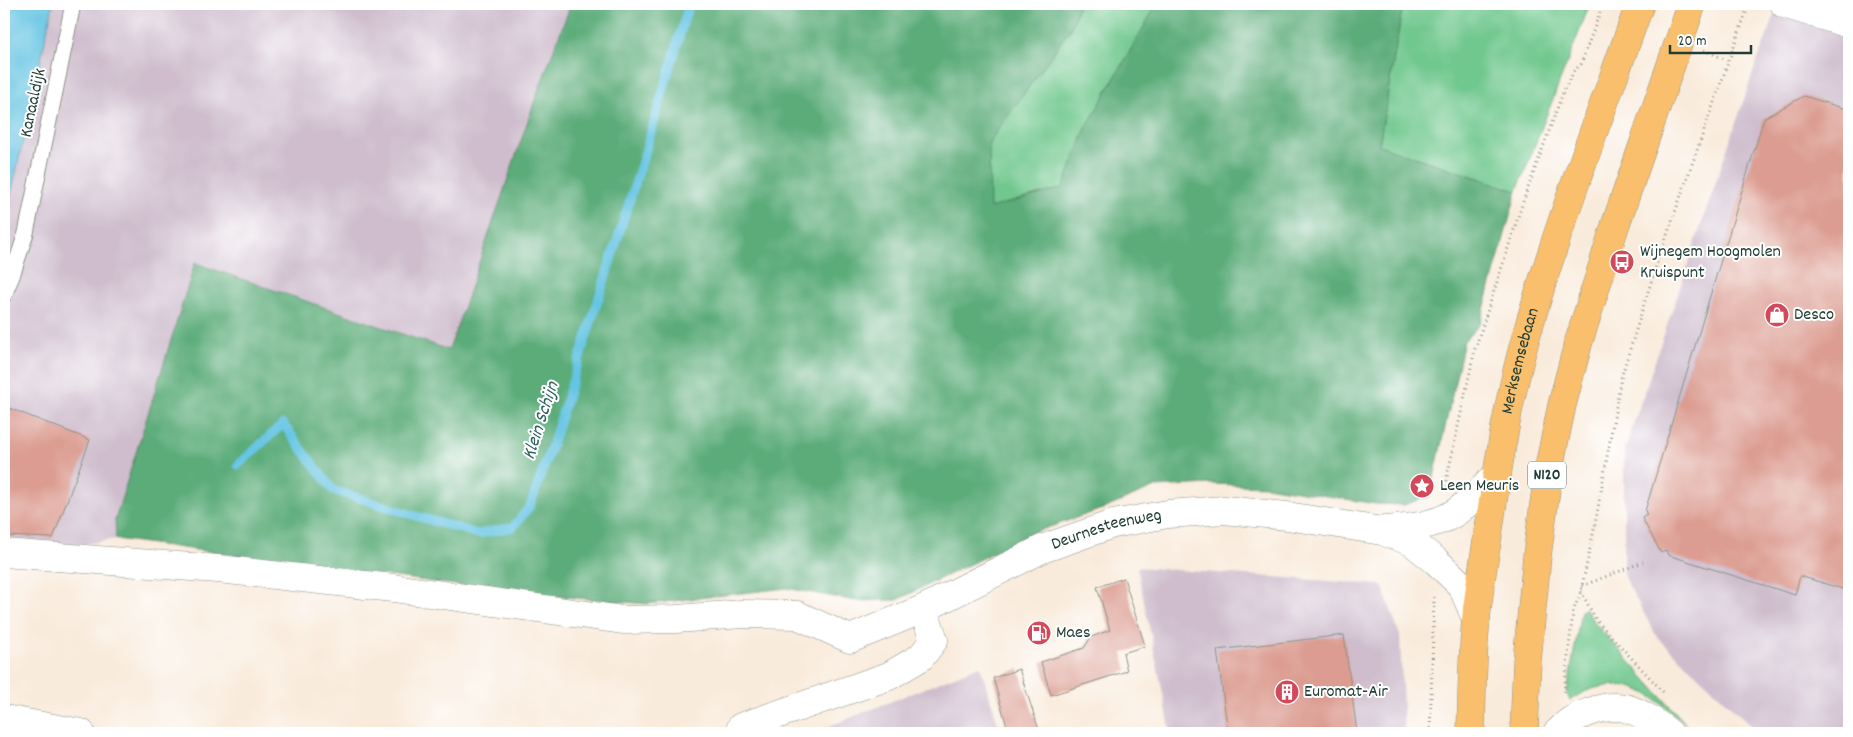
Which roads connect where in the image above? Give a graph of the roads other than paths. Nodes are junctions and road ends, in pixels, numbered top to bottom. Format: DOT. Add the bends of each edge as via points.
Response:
graph roads {
  1 [pos="73,4"];
  2 [pos="1640,4"];
  3 [pos="1692,4"];
  4 [pos="1784,4"];
  5 [pos="1849,24"];
  6 [pos="4,295"];
  7 [pos="1496,475"];
  8 [pos="1382,531"];
  9 [pos="4,553"];
  10 [pos="923,609"];
  11 [pos="1476,620"];
  12 [pos="4,719"];
  13 [pos="741,727"];
  14 [pos="1564,727"];
  15 [pos="82,733"];
  16 [pos="1472,733"];
  17 [pos="1524,733"];
  18 [pos="1669,733"];
  1 -- 6 [label="lane, Kanaaldijk" via="26,233"];
  2 -- 7 [label="main road, Merksemsebaan" via="1543,278 1514,385"];
  3 -- 17 [label="main road, N120" via="1615,226 1562,405 1548,467 1537,556"];
  4 -- 5 [label="street"];
  7 -- 8 [label="street, Deurnesteenweg" via="1454,513 1440,520"];
  7 -- 11 [label="main road, Merksemsebaan"];
  8 -- 10 [label="street, Deurnesteenweg" via="1224,510 1168,514 1113,524 1042,549"];
  8 -- 11 [label="street, Deurnesteenweg" via="1412,542 1436,561 1462,586"];
  9 -- 10 [label="street, Deurnesteenweg" via="374,586 623,620 742,614 797,615 850,638"];
  10 -- 13 [label="street" via="934,640 921,657 889,676"];
  11 -- 16 [label="main road, Merksemsebaan"];
  12 -- 15 [label="street"];
  14 -- 18 [label="street" via="1601,707 1613,706 1629,708 1648,717"];
}
